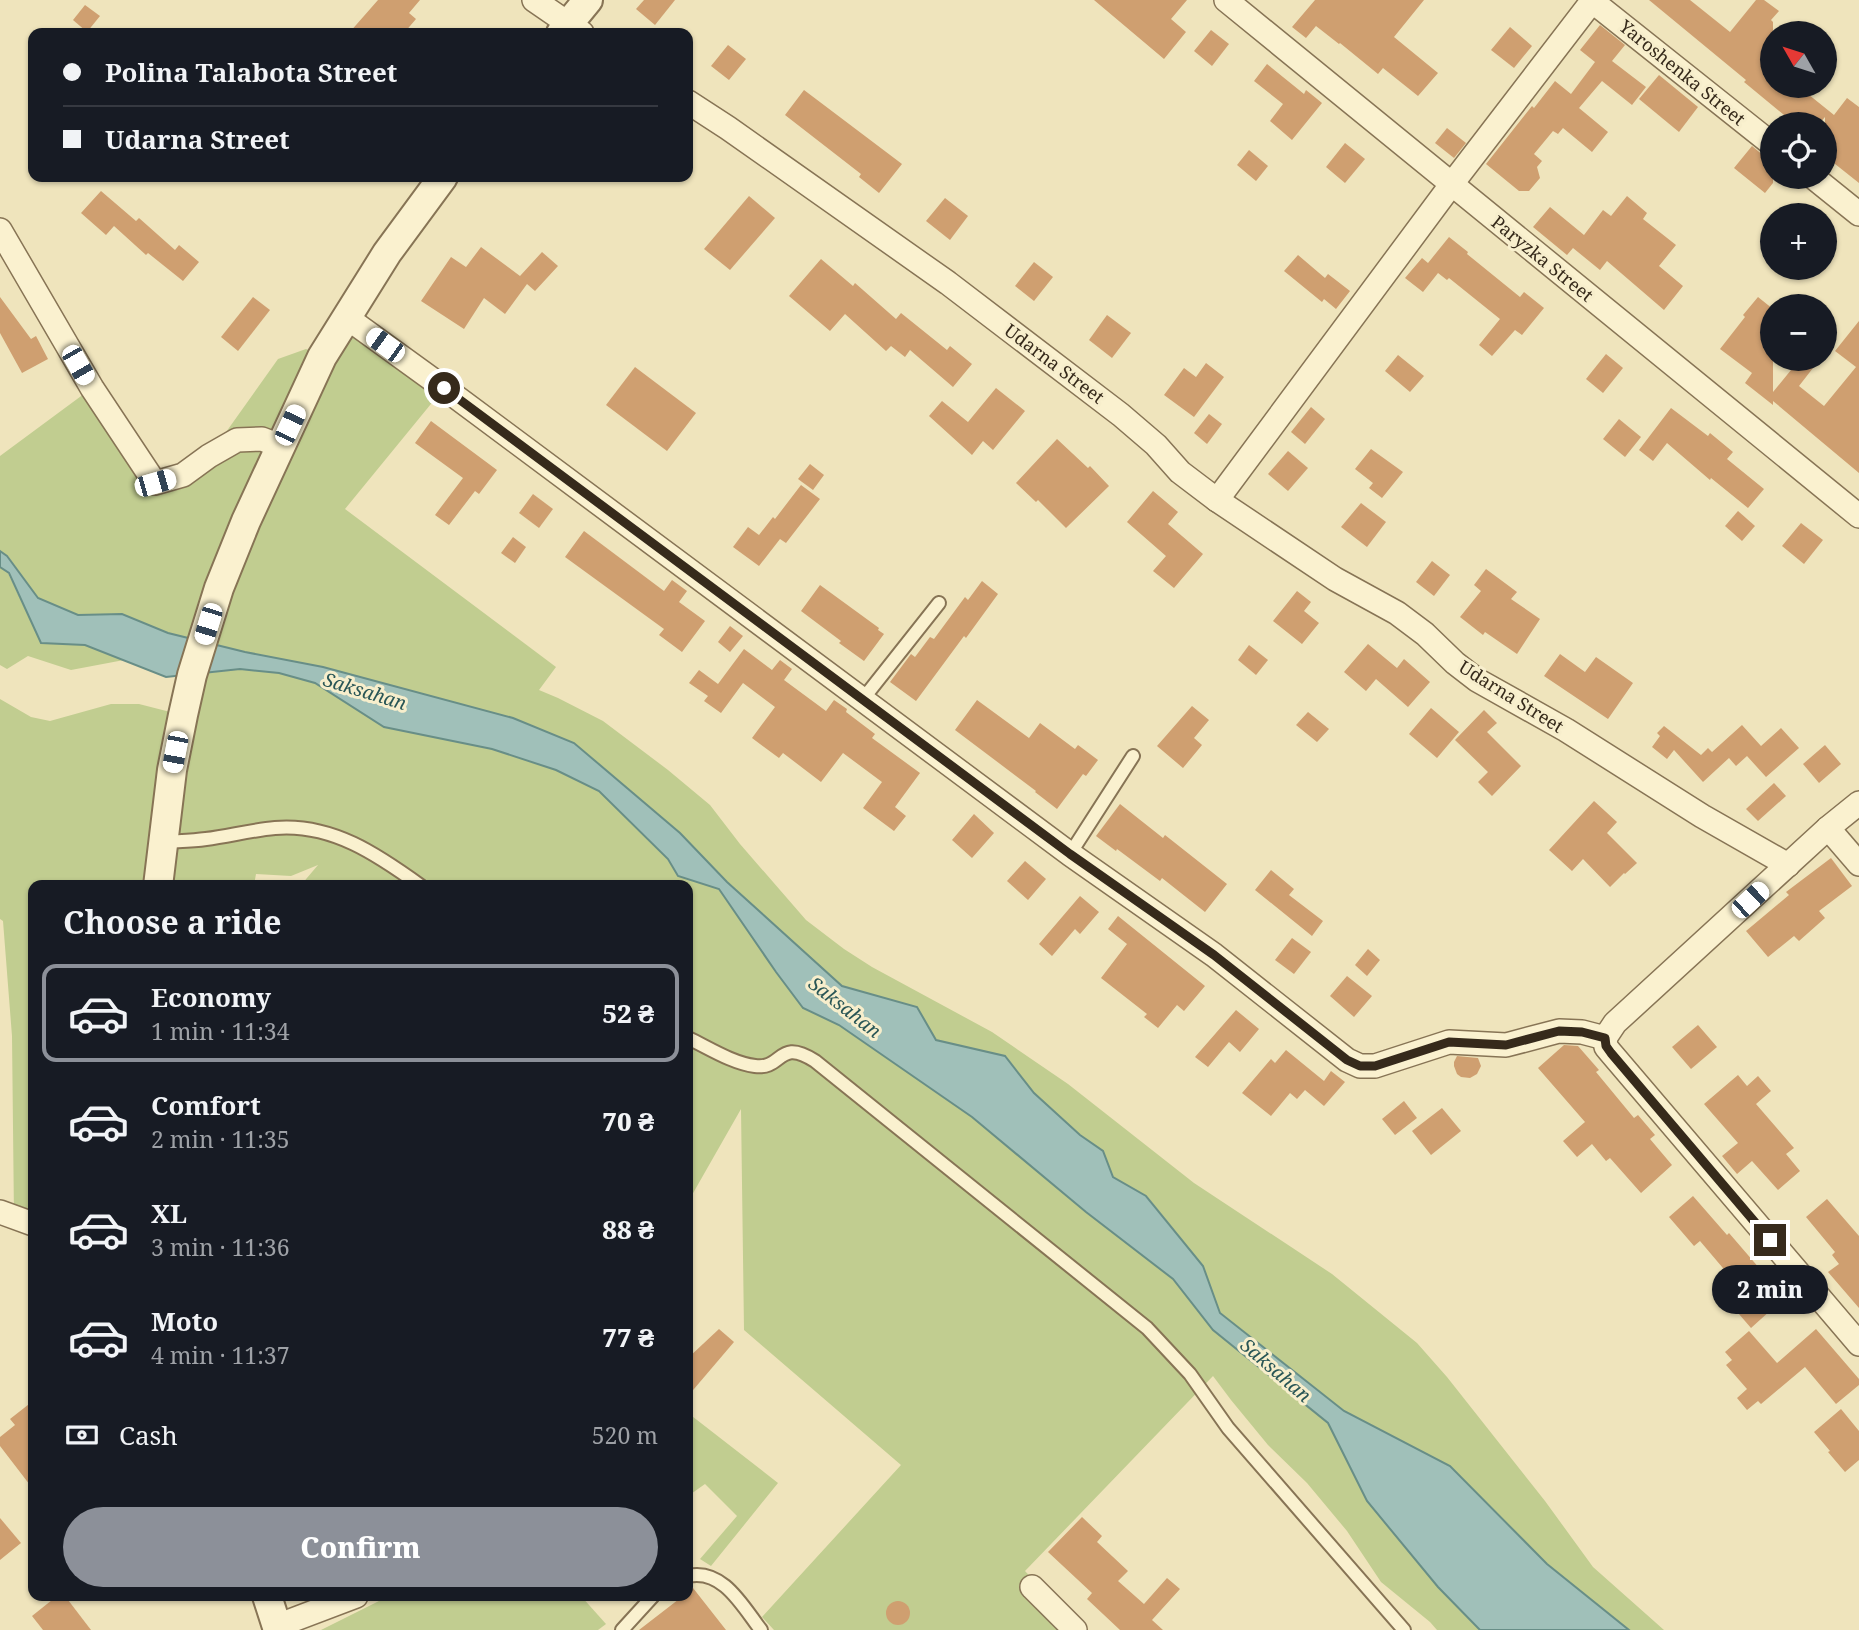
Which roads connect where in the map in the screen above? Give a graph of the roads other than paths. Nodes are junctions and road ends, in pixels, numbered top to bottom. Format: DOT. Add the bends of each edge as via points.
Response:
graph roads {
  1 [pos="534,0"];
  2 [pos="588,0"];
  3 [pos="1226,0"];
  4 [pos="1592,0"];
  5 [pos="568,28"];
  6 [pos="571,28"];
  7 [pos="693,105"];
  8 [pos="1760,135"];
  9 [pos="439,182"];
  10 [pos="1451,185"];
  11 [pos="1828,189"];
  12 [pos="1859,214"];
  13 [pos="0,230"];
  14 [pos="346,317"];
  15 [pos="281,446"];
  16 [pos="1217,500"];
  17 [pos="1859,516"];
  18 [pos="939,603"];
  19 [pos="863,699"];
  20 [pos="1133,756"];
  21 [pos="1859,803"];
  22 [pos="1828,828"];
  23 [pos="163,842"];
  24 [pos="1070,854"];
  25 [pos="1788,864"];
  26 [pos="1859,864"];
  27 [pos="159,880"];
  28 [pos="413,880"];
  29 [pos="1605,1038"];
  30 [pos="693,1040"];
  31 [pos="0,1212"];
  32 [pos="28,1222"];
  33 [pos="1859,1344"];
  34 [pos="693,1575"];
  35 [pos="1032,1587"];
  36 [pos="269,1601"];
  37 [pos="344,1601"];
  38 [pos="648,1601"];
  39 [pos="278,1628"];
  40 [pos="622,1630"];
  41 [pos="761,1630"];
  42 [pos="1075,1630"];
  43 [pos="1404,1630"];
  1 -- 5 [label="street"];
  2 -- 6 [label="street"];
  3 -- 10 [label="street, Paryzka Street"];
  4 -- 8 [label="street, Yaroshenka Street"];
  4 -- 10 [label="street"];
  7 -- 16 [label="street, Udarna Street" via="947,283 1121,415"];
  9 -- 14 [label="street"];
  10 -- 16 [label="street"];
  10 -- 17 [label="street, Paryzka Street"];
  11 -- 12 [label="street"];
  13 -- 15 [label="street" via="92,388 155,483 183,475 237,440 262,439"];
  14 -- 15 [label="street"];
  14 -- 19 [label="street"];
  15 -- 23 [label="street" via="219,588 192,675"];
  16 -- 25 [label="street, Udarna Street" via="1335,579 1397,613 1477,680"];
  18 -- 19 [label="lane"];
  19 -- 24 [label="street"];
  20 -- 24 [label="lane"];
  21 -- 22 [label="street"];
  22 -- 25 [label="street"];
  22 -- 26 [label="street"];
  23 -- 27 [label="street"];
  23 -- 28 [label="lane" via="277,828 313,830 375,853"];
  24 -- 29 [label="street" via="1360,1066 1375,1066 1449,1042 1506,1045 1559,1031"];
  25 -- 29 [label="street" via="1615,1023"];
  29 -- 33 [label="street" via="1611,1053"];
  30 -- 43 [label="lane" via="756,1066 766,1066 786,1052 803,1053 1147,1328 1189,1374 1228,1429"];
  31 -- 32 [label="street"];
  34 -- 41 [label="lane" via="724,1583"];
  35 -- 42 [label="street"];
  36 -- 39 [label="street"];
  37 -- 39 [label="street"];
  38 -- 40 [label="lane"];
}
